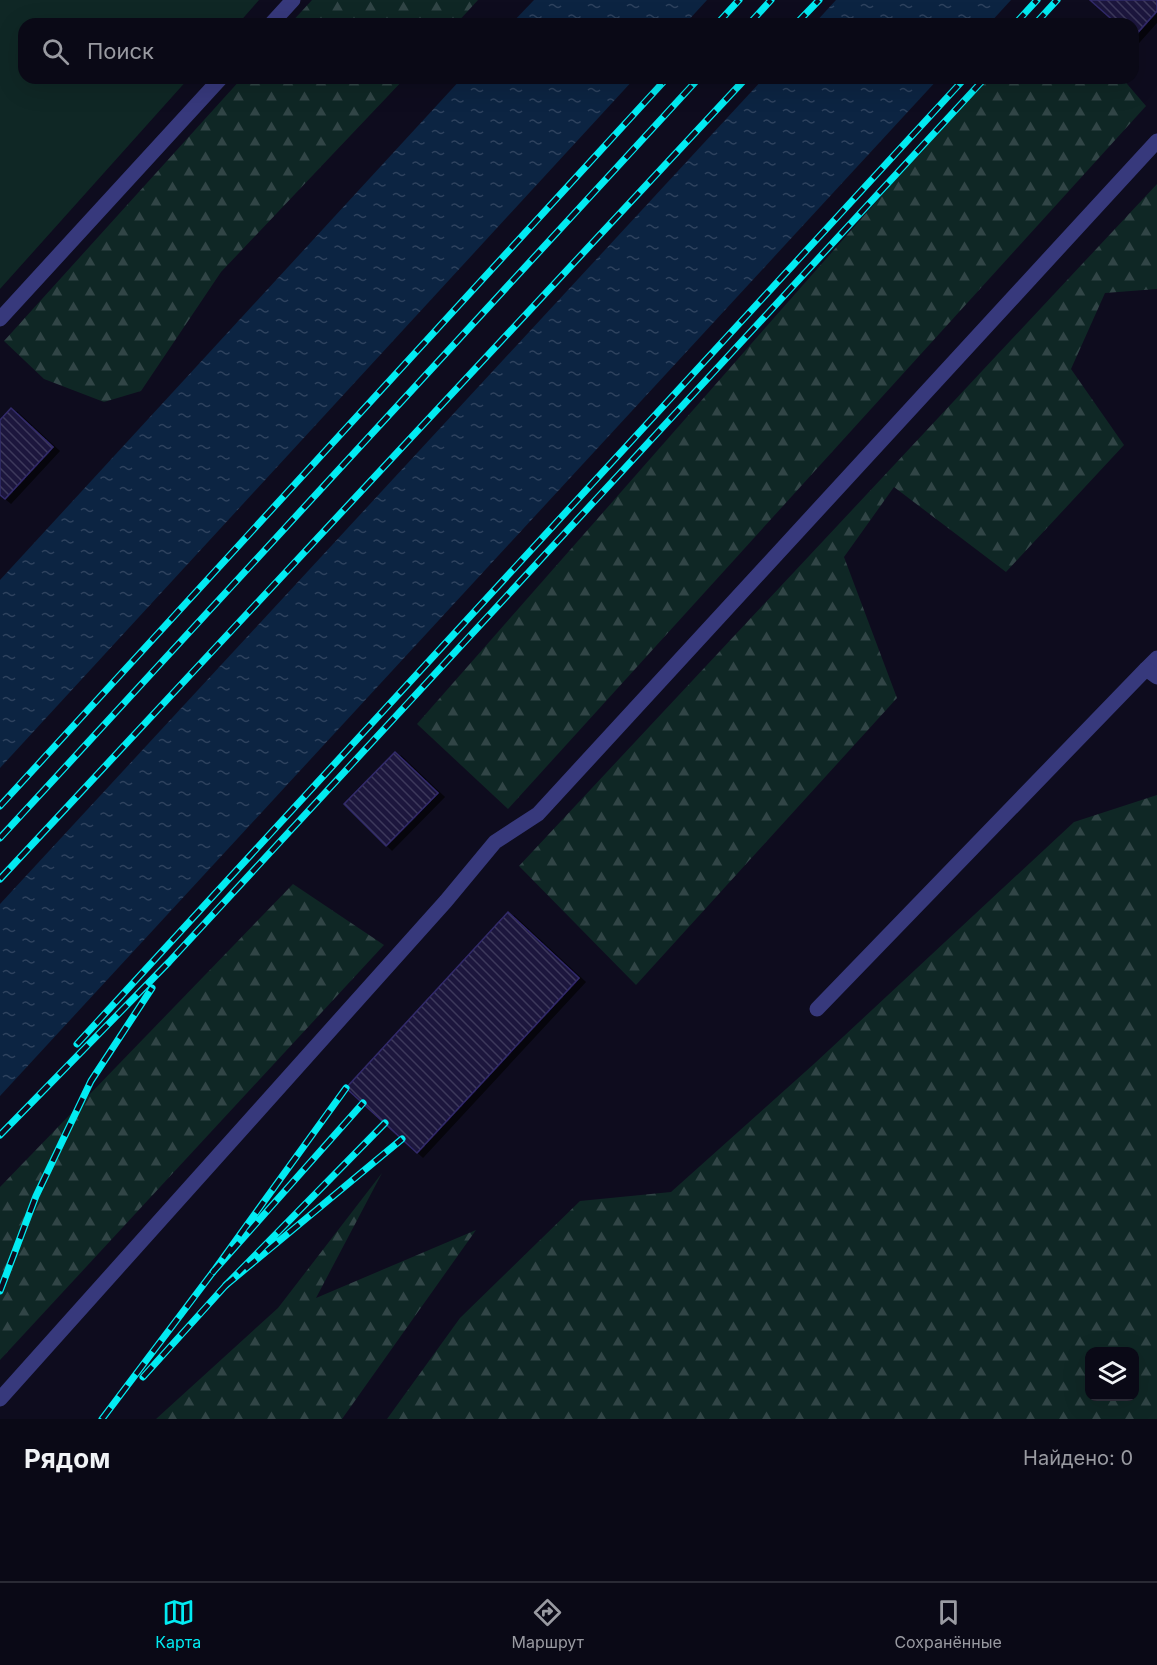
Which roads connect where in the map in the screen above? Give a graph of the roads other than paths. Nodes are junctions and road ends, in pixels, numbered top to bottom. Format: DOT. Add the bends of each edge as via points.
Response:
graph roads {
  1 [pos="293,0"];
  2 [pos="276,18"];
  3 [pos="215,84"];
  4 [pos="1157,141"];
  5 [pos="0,319"];
  6 [pos="1153,668"];
  7 [pos="817,1009"];
  8 [pos="0,1399"];
  1 -- 2 [label="lane"];
  3 -- 5 [label="lane"];
  4 -- 8 [label="lane" via="538,814 495,842"];
  6 -- 7 [label="lane"];
}
